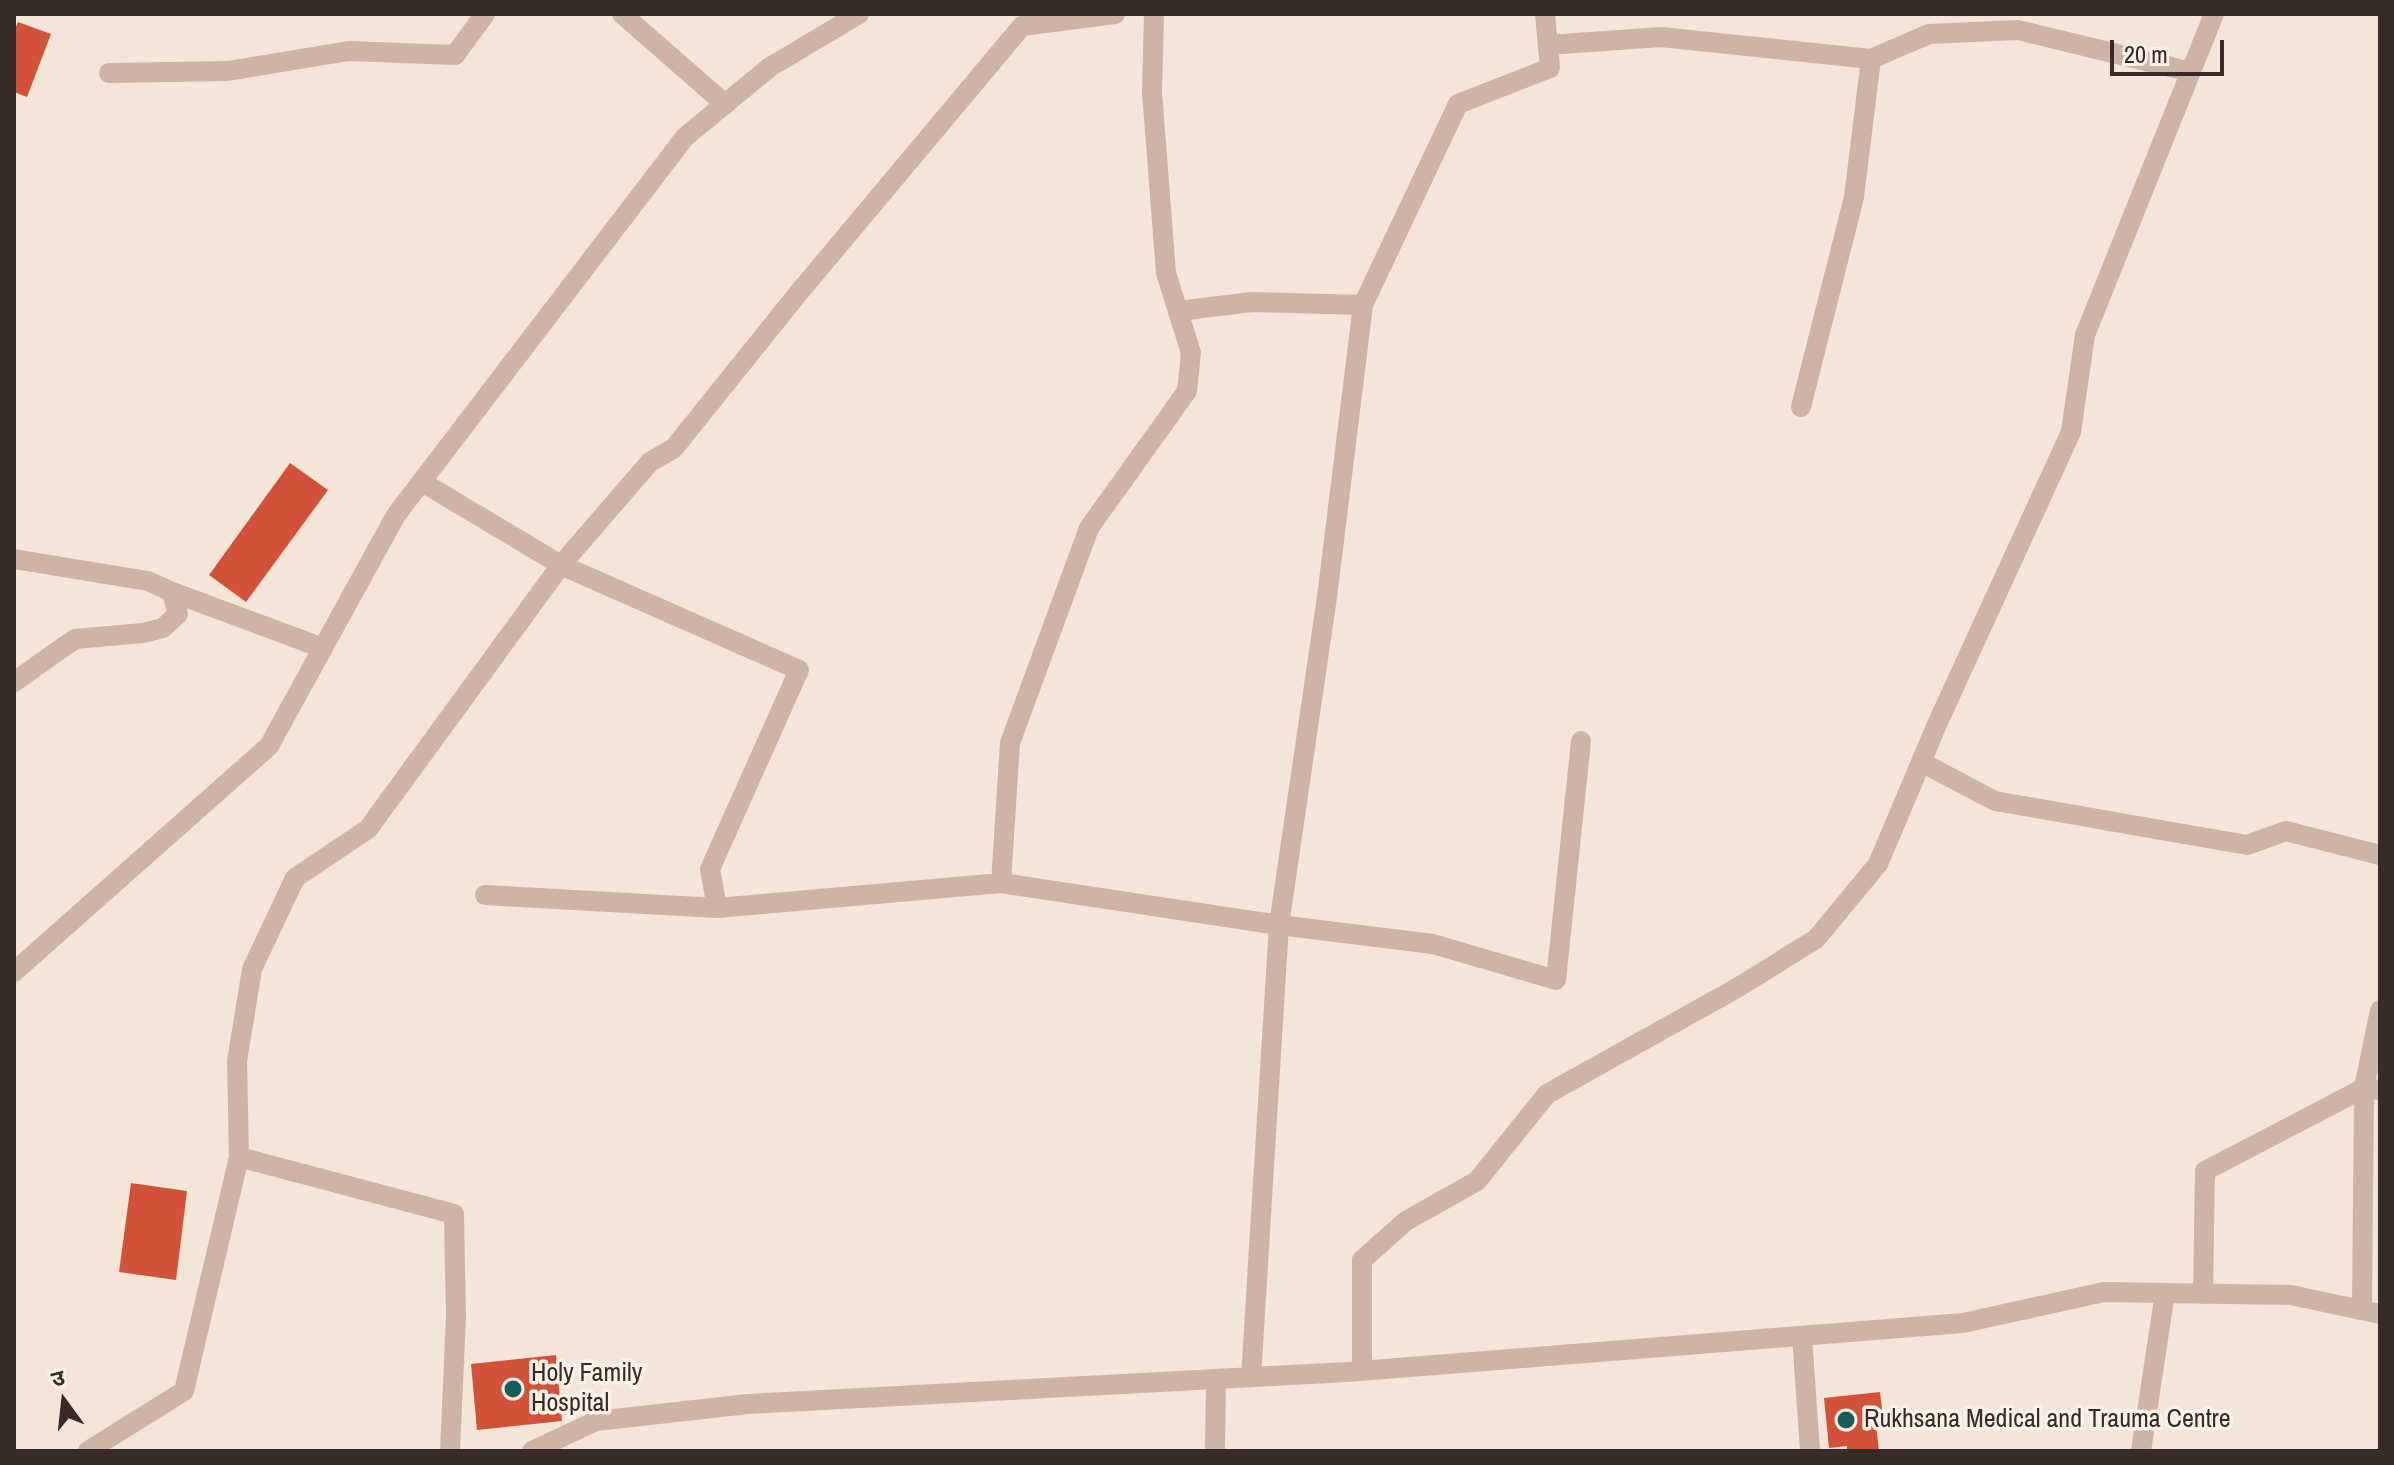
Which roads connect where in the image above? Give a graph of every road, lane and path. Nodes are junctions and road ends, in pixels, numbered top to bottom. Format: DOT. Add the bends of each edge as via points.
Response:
graph roads {
  1 [pos="485,14"];
  2 [pos="622,14"];
  3 [pos="859,14"];
  4 [pos="1115,14"];
  5 [pos="1154,14"];
  6 [pos="1545,14"];
  7 [pos="2214,14"];
  8 [pos="1548,45"];
  9 [pos="1871,59"];
  10 [pos="2191,72"];
  11 [pos="109,73"];
  12 [pos="725,104"];
  13 [pos="1363,305"];
  14 [pos="1178,311"];
  15 [pos="1801,407"];
  16 [pos="422,482"];
  17 [pos="14,559"];
  18 [pos="561,565"];
  19 [pos="172,592"];
  20 [pos="323,648"];
  21 [pos="14,682"];
  22 [pos="1581,741"];
  23 [pos="1921,762"];
  24 [pos="2380,855"];
  25 [pos="1001,883"];
  26 [pos="485,895"];
  27 [pos="717,908"];
  28 [pos="1279,925"];
  29 [pos="14,972"];
  30 [pos="2380,1010"];
  31 [pos="2372,1089"];
  32 [pos="239,1157"];
  33 [pos="2165,1293"];
  34 [pos="2203,1294"];
  35 [pos="2371,1312"];
  36 [pos="1802,1336"];
  37 [pos="1362,1371"];
  38 [pos="1251,1377"];
  39 [pos="1216,1379"];
  40 [pos="88,1451"];
  41 [pos="450,1451"];
  42 [pos="532,1451"];
  43 [pos="1215,1451"];
  44 [pos="1810,1451"];
  45 [pos="2141,1451"];
  1 -- 11 [label="street" via="455,55 349,51 228,71"];
  2 -- 12 [label="street"];
  3 -- 12 [label="street" via="770,67"];
  4 -- 18 [label="street" via="1022,26 674,448 650,462"];
  5 -- 14 [label="street" via="1152,92 1166,273"];
  6 -- 8 [label="street"];
  7 -- 10 [label="street"];
  8 -- 9 [label="street" via="1661,37"];
  8 -- 13 [label="street" via="1550,68 1458,104"];
  9 -- 10 [label="street" via="1929,34 2018,30"];
  9 -- 15 [label="street" via="1854,197"];
  10 -- 23 [label="street" via="2085,335 2071,432"];
  12 -- 16 [label="street" via="685,137"];
  13 -- 14 [label="street" via="1252,302"];
  13 -- 28 [label="street"];
  14 -- 25 [label="street" via="1191,353 1187,391 1089,528 1010,743"];
  16 -- 18 [label="street"];
  16 -- 20 [label="street" via="396,515"];
  17 -- 19 [label="street" via="148,581"];
  18 -- 27 [label="street" via="799,670 710,869"];
  18 -- 32 [label="street" via="368,829 295,878 252,969 237,1061"];
  19 -- 20 [label="street"];
  19 -- 21 [label="street" via="178,614 163,628 75,639"];
  20 -- 29 [label="street" via="269,746"];
  22 -- 28 [label="street" via="1556,980 1433,944"];
  23 -- 24 [label="street" via="1995,801 2247,845 2286,831"];
  23 -- 37 [label="street" via="1878,864 1816,939 1547,1094 1477,1181 1406,1221 1362,1260"];
  25 -- 27 [label="street"];
  25 -- 28 [label="street"];
  26 -- 27 [label="street"];
  28 -- 38 [label="street"];
  30 -- 31 [label="street"];
  31 -- 34 [label="street" via="2205,1171"];
  31 -- 35 [label="street"];
  32 -- 40 [label="street" via="184,1391"];
  32 -- 41 [label="street" via="454,1214"];
  33 -- 34 [label="street"];
  33 -- 36 [label="street" via="2104,1292 1963,1323"];
  33 -- 45 [label="street"];
  34 -- 35 [label="street" via="2291,1295"];
  36 -- 37 [label="street"];
  36 -- 44 [label="street"];
  37 -- 38 [label="street"];
  38 -- 39 [label="street"];
  39 -- 42 [label="street" via="748,1404 596,1421"];
  39 -- 43 [label="street"];
}
